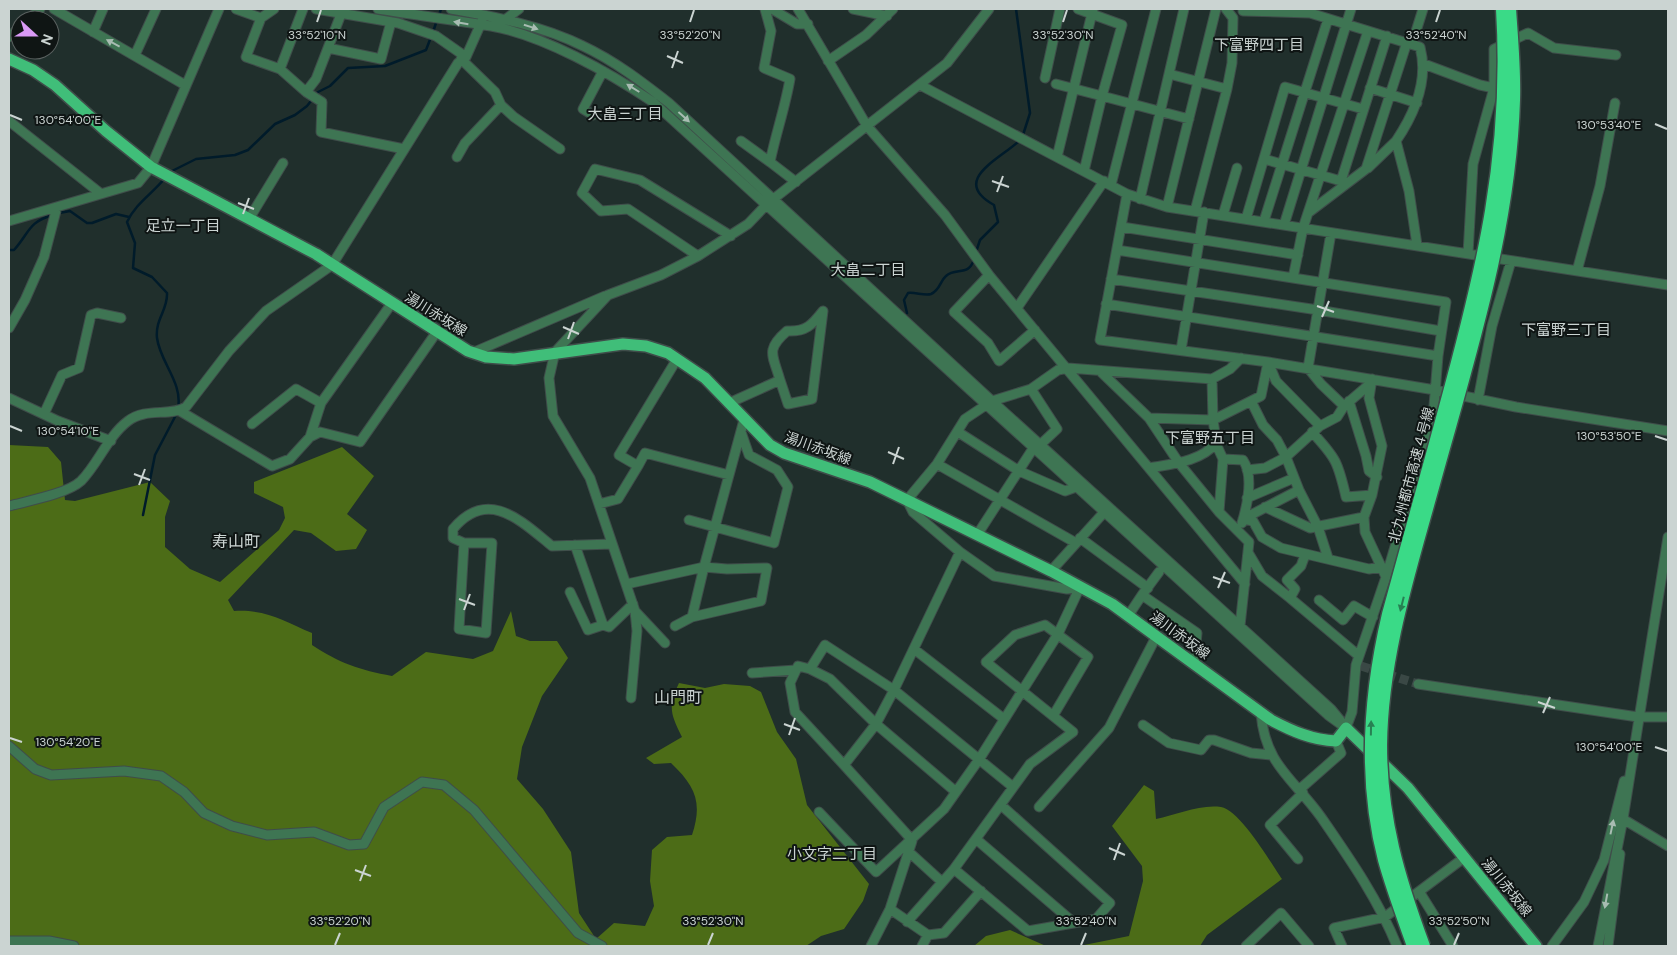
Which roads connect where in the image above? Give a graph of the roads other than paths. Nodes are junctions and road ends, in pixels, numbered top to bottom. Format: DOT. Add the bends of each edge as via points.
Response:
graph roads {
  1 [pos="54,9"];
  2 [pos="103,9"];
  3 [pos="156,9"];
  4 [pos="219,9"];
  5 [pos="236,9"];
  6 [pos="274,9"];
  7 [pos="303,9"];
  8 [pos="316,9"];
  9 [pos="378,9"];
  10 [pos="451,9"];
  11 [pos="519,9"];
  12 [pos="765,9"];
  13 [pos="772,9"];
  14 [pos="798,9"];
  15 [pos="852,9"];
  16 [pos="989,9"];
  17 [pos="1060,9"];
  18 [pos="1078,9"];
  19 [pos="1156,9"];
  20 [pos="1184,9"];
  21 [pos="1216,9"];
  22 [pos="1226,9"];
  23 [pos="1351,9"];
  24 [pos="1423,9"];
  25 [pos="1502,9"];
  26 [pos="1510,9"];
  27 [pos="342,11"];
  28 [pos="484,11"];
  29 [pos="1093,11"];
  30 [pos="1243,11"];
  31 [pos="890,12"];
  32 [pos="261,18"];
  33 [pos="506,19"];
  34 [pos="1328,19"];
  35 [pos="391,22"];
  36 [pos="808,24"];
  37 [pos="1347,25"];
  38 [pos="480,26"];
  39 [pos="1368,31"];
  40 [pos="93,32"];
  41 [pos="1386,36"];
  42 [pos="1409,43"];
  43 [pos="328,48"];
  44 [pos="135,55"];
  45 [pos="1616,56"];
  46 [pos="464,58"];
  47 [pos="9,59"];
  48 [pos="828,62"];
  49 [pos="1424,64"];
  50 [pos="280,69"];
  51 [pos="603,71"];
  52 [pos="1169,74"];
  53 [pos="1045,78"];
  54 [pos="1198,82"];
  55 [pos="1056,84"];
  56 [pos="185,85"];
  57 [pos="920,85"];
  58 [pos="1370,88"];
  59 [pos="1494,88"];
  60 [pos="1074,89"];
  61 [pos="1227,90"];
  62 [pos="308,93"];
  63 [pos="1305,93"];
  64 [pos="1390,94"];
  65 [pos="1102,96"];
  66 [pos="1324,98"];
  67 [pos="1417,103"];
  68 [pos="1615,103"];
  69 [pos="1132,104"];
  70 [pos="1344,104"];
  71 [pos="501,105"];
  72 [pos="1363,109"];
  73 [pos="1160,111"];
  74 [pos="593,115"];
  75 [pos="1189,119"];
  76 [pos="9,120"];
  77 [pos="867,126"];
  78 [pos="742,141"];
  79 [pos="1396,141"];
  80 [pos="404,149"];
  81 [pos="560,149"];
  82 [pos="458,157"];
  83 [pos="1057,157"];
  84 [pos="1264,159"];
  85 [pos="770,162"];
  86 [pos="283,163"];
  87 [pos="1282,164"];
  88 [pos="1237,168"];
  89 [pos="155,170"];
  90 [pos="1301,170"];
  91 [pos="1366,170"];
  92 [pos="1084,172"];
  93 [pos="1321,175"];
  94 [pos="796,182"];
  95 [pos="1107,183"];
  96 [pos="100,193"];
  97 [pos="1128,194"];
  98 [pos="1140,200"];
  99 [pos="770,202"];
  100 [pos="1167,207"];
  101 [pos="57,208"];
  102 [pos="1194,211"];
  103 [pos="1204,212"];
  104 [pos="1308,213"];
  105 [pos="1224,215"];
  106 [pos="250,219"];
  107 [pos="1246,219"];
  108 [pos="9,221"];
  109 [pos="1264,222"];
  110 [pos="1284,225"];
  111 [pos="1122,227"];
  112 [pos="1303,228"];
  113 [pos="1331,233"];
  114 [pos="730,236"];
  115 [pos="1200,239"];
  116 [pos="1417,245"];
  117 [pos="1118,250"];
  118 [pos="1468,254"];
  119 [pos="1298,255"];
  120 [pos="698,256"];
  121 [pos="1511,261"];
  122 [pos="1196,263"];
  123 [pos="332,265"];
  124 [pos="1577,271"];
  125 [pos="989,275"];
  126 [pos="1293,278"];
  127 [pos="1112,279"];
  128 [pos="1322,284"];
  129 [pos="1668,285"];
  130 [pos="1191,291"];
  131 [pos="608,295"];
  132 [pos="392,303"];
  133 [pos="1106,304"];
  134 [pos="1017,308"];
  135 [pos="1318,310"];
  136 [pos="1187,316"];
  137 [pos="121,318"];
  138 [pos="9,328"];
  139 [pos="1035,330"];
  140 [pos="1442,331"];
  141 [pos="436,333"];
  142 [pos="1314,336"];
  143 [pos="1181,350"];
  144 [pos="555,352"];
  145 [pos="472,353"];
  146 [pos="1438,356"];
  147 [pos="1241,358"];
  148 [pos="677,359"];
  149 [pos="1268,362"];
  150 [pos="1068,368"];
  151 [pos="1308,368"];
  152 [pos="1100,372"];
  153 [pos="1212,379"];
  154 [pos="780,380"];
  155 [pos="1372,381"];
  156 [pos="1030,389"];
  157 [pos="1435,390"];
  158 [pos="9,398"];
  159 [pos="1478,400"];
  160 [pos="1251,401"];
  161 [pos="321,403"];
  162 [pos="729,403"];
  163 [pos="989,403"];
  164 [pos="1347,404"];
  165 [pos="177,411"];
  166 [pos="44,414"];
  167 [pos="1150,418"];
  168 [pos="744,420"];
  169 [pos="1214,420"];
  170 [pos="252,424"];
  171 [pos="1320,426"];
  172 [pos="1668,431"];
  173 [pos="740,432"];
  174 [pos="958,432"];
  175 [pos="1312,432"];
  176 [pos="310,437"];
  177 [pos="111,441"];
  178 [pos="1216,442"];
  179 [pos="1038,445"];
  180 [pos="1286,457"];
  181 [pos="1223,459"];
  182 [pos="1179,463"];
  183 [pos="937,464"];
  184 [pos="638,466"];
  185 [pos="1150,468"];
  186 [pos="1247,470"];
  187 [pos="1019,471"];
  188 [pos="729,475"];
  189 [pos="1377,477"];
  190 [pos="1294,478"];
  191 [pos="1076,487"];
  192 [pos="1299,490"];
  193 [pos="1372,495"];
  194 [pos="1247,498"];
  195 [pos="1000,499"];
  196 [pos="907,500"];
  197 [pos="599,504"];
  198 [pos="9,506"];
  199 [pos="1266,506"];
  200 [pos="1106,509"];
  201 [pos="1219,512"];
  202 [pos="1364,517"];
  203 [pos="1243,519"];
  204 [pos="689,520"];
  205 [pos="1318,526"];
  206 [pos="715,527"];
  207 [pos="1239,531"];
  208 [pos="977,535"];
  209 [pos="1668,537"];
  210 [pos="1078,540"];
  211 [pos="464,543"];
  212 [pos="612,544"];
  213 [pos="575,545"];
  214 [pos="960,552"];
  215 [pos="1249,554"];
  216 [pos="1305,555"];
  217 [pos="1328,558"];
  218 [pos="704,567"];
  219 [pos="1382,567"];
  220 [pos="1052,571"];
  221 [pos="1160,572"];
  222 [pos="1386,576"];
  223 [pos="627,584"];
  224 [pos="1245,584"];
  225 [pos="1080,587"];
  226 [pos="570,592"];
  227 [pos="1145,592"];
  228 [pos="1290,598"];
  229 [pos="1319,600"];
  230 [pos="634,608"];
  231 [pos="1128,616"];
  232 [pos="1373,616"];
  233 [pos="692,617"];
  234 [pos="603,625"];
  235 [pos="675,626"];
  236 [pos="1240,626"];
  237 [pos="1058,634"];
  238 [pos="1156,637"];
  239 [pos="665,643"];
  240 [pos="914,649"];
  241 [pos="1359,662"];
  242 [pos="1194,665"];
  243 [pos="810,669"];
  244 [pos="796,670"];
  245 [pos="752,673"];
  246 [pos="1418,684"];
  247 [pos="894,690"];
  248 [pos="1021,692"];
  249 [pos="631,698"];
  250 [pos="1261,713"];
  251 [pos="1053,716"];
  252 [pos="1638,717"];
  253 [pos="1668,717"];
  254 [pos="1004,719"];
  255 [pos="876,724"];
  256 [pos="1143,725"];
  257 [pos="1346,728"];
  258 [pos="1336,741"];
  259 [pos="9,746"];
  260 [pos="1634,749"];
  261 [pos="1271,755"];
  262 [pos="980,758"];
  263 [pos="844,765"];
  264 [pos="1013,787"];
  265 [pos="1301,791"];
  266 [pos="956,792"];
  267 [pos="1001,805"];
  268 [pos="1039,808"];
  269 [pos="819,812"];
  270 [pos="1623,819"];
  271 [pos="976,839"];
  272 [pos="912,840"];
  273 [pos="1668,846"];
  274 [pos="908,851"];
  275 [pos="1464,857"];
  276 [pos="1298,859"];
  277 [pos="954,869"];
  278 [pos="1598,873"];
  279 [pos="1610,879"];
  280 [pos="942,882"];
  281 [pos="981,891"];
  282 [pos="1420,893"];
  283 [pos="890,909"];
  284 [pos="1385,917"];
  285 [pos="907,922"];
  286 [pos="1074,923"];
  287 [pos="928,935"];
  288 [pos="9,941"];
  289 [pos="1249,945"];
  290 [pos="74,946"];
  291 [pos="602,946"];
  292 [pos="871,946"];
  293 [pos="922,946"];
  294 [pos="1309,946"];
  295 [pos="1342,946"];
  296 [pos="1397,946"];
  297 [pos="1414,946"];
  298 [pos="1424,946"];
  299 [pos="1453,946"];
  300 [pos="1536,946"];
  301 [pos="1552,946"];
  302 [pos="1598,946"];
  303 [pos="1608,946"];
  1 -- 40 [label="street"];
  2 -- 40 [label="street"];
  3 -- 44 [label="street"];
  4 -- 56 [label="street"];
  5 -- 32 [label="street"];
  6 -- 32 [label="street"];
  7 -- 50 [label="street"];
  8 -- 27 [label="street"];
  38 -- 9 [label="street, one-way"];
  10 -- 28 [label="street"];
  11 -- 33 [label="street"];
  12 -- 85 [label="street" via="771,31 764,68 790,79"];
  13 -- 36 [label="street" via="797,24"];
  14 -- 36 [label="street"];
  15 -- 31 [label="street"];
  16 -- 57 [label="street" via="947,63"];
  17 -- 53 [label="street"];
  18 -- 29 [label="street"];
  19 -- 69 [label="street"];
  20 -- 52 [label="street"];
  21 -- 54 [label="street"];
  22 -- 61 [label="street" via="1233,18 1232,63"];
  23 -- 37 [label="street"];
  24 -- 42 [label="street"];
  297 -- 25 [label="highway, 北九州都市高速４号線, one-way, bridge" via="1384,858 1376,818 1371,745 1374,690 1388,614 1475,295 1489,230 1504,100"];
  26 -- 298 [label="highway, 北九州都市高速４号線, one-way, bridge" via="1514,102 1498,234 1469,357 1399,612 1385,682 1381,746 1386,817 1393,856"];
  27 -- 35 [label="street"];
  27 -- 43 [label="street"];
  28 -- 33 [label="street"];
  28 -- 38 [label="street"];
  29 -- 60 [label="street"];
  29 -- 65 [label="street" via="1122,25"];
  30 -- 34 [label="street" via="1310,13"];
  31 -- 48 [label="street" via="866,36"];
  32 -- 50 [label="street" via="246,57"];
  33 -- 99 [label="street, one-way" via="582,45 632,74 675,109"];
  34 -- 37 [label="street"];
  34 -- 63 [label="street"];
  35 -- 43 [label="street" via="381,59"];
  35 -- 46 [label="street" via="431,35"];
  36 -- 48 [label="street"];
  37 -- 39 [label="street"];
  37 -- 66 [label="street"];
  38 -- 46 [label="street"];
  38 -- 51 [label="street" via="491,26 534,39"];
  39 -- 41 [label="street"];
  39 -- 70 [label="street"];
  44 -- 40 [label="street, one-way"];
  41 -- 42 [label="street"];
  41 -- 58 [label="street"];
  42 -- 49 [label="street" via="1420,46"];
  42 -- 64 [label="street"];
  43 -- 62 [label="street"];
  44 -- 56 [label="street"];
  45 -- 59 [label="street" via="1554,48 1528,33 1494,49"];
  46 -- 71 [label="street" via="495,92"];
  46 -- 80 [label="street"];
  47 -- 89 [label="main road, 湯川赤坂線" via="55,85"];
  48 -- 77 [label="street"];
  49 -- 59 [label="street" via="1480,86"];
  49 -- 67 [label="street"];
  50 -- 62 [label="street"];
  51 -- 74 [label="street" via="583,108"];
  99 -- 51 [label="street, one-way" via="653,102"];
  52 -- 54 [label="street"];
  52 -- 73 [label="street"];
  54 -- 61 [label="street"];
  54 -- 75 [label="street"];
  55 -- 60 [label="street"];
  56 -- 89 [label="street"];
  57 -- 77 [label="street"];
  57 -- 83 [label="street"];
  58 -- 64 [label="street"];
  58 -- 72 [label="street"];
  59 -- 118 [label="street" via="1473,164"];
  60 -- 65 [label="street"];
  60 -- 83 [label="street"];
  61 -- 102 [label="street"];
  62 -- 80 [label="street" via="322,102 321,132"];
  63 -- 66 [label="street"];
  63 -- 84 [label="street" via="1285,87"];
  63 -- 87 [label="street"];
  64 -- 67 [label="street"];
  64 -- 91 [label="street"];
  65 -- 69 [label="street"];
  65 -- 92 [label="street"];
  66 -- 70 [label="street"];
  66 -- 90 [label="street"];
  67 -- 79 [label="street"];
  68 -- 124 [label="street" via="1600,186"];
  69 -- 73 [label="street"];
  69 -- 95 [label="street"];
  70 -- 72 [label="street"];
  70 -- 93 [label="street"];
  71 -- 81 [label="street"];
  71 -- 82 [label="street" via="465,143"];
  72 -- 93 [label="street" via="1341,181"];
  73 -- 75 [label="street"];
  73 -- 98 [label="street"];
  75 -- 100 [label="street"];
  76 -- 96 [label="street"];
  77 -- 94 [label="street"];
  77 -- 125 [label="street" via="945,215"];
  78 -- 85 [label="street"];
  79 -- 91 [label="street"];
  79 -- 116 [label="street"];
  80 -- 123 [label="street"];
  83 -- 92 [label="street"];
  84 -- 87 [label="street"];
  84 -- 107 [label="street"];
  85 -- 94 [label="street"];
  86 -- 106 [label="street"];
  87 -- 90 [label="street"];
  87 -- 109 [label="street"];
  88 -- 105 [label="street"];
  89 -- 96 [label="street" via="138,183"];
  89 -- 106 [label="main road, 湯川赤坂線"];
  90 -- 93 [label="street"];
  90 -- 110 [label="street"];
  91 -- 104 [label="street"];
  92 -- 95 [label="street"];
  93 -- 104 [label="street"];
  94 -- 99 [label="street"];
  95 -- 97 [label="street"];
  95 -- 134 [label="street"];
  96 -- 101 [label="street"];
  97 -- 98 [label="street"];
  97 -- 111 [label="street"];
  98 -- 100 [label="street"];
  99 -- 114 [label="street" via="748,224"];
  99 -- 163 [label="street"];
  100 -- 102 [label="street"];
  101 -- 108 [label="street"];
  101 -- 138 [label="street" via="44,257"];
  102 -- 103 [label="street"];
  103 -- 105 [label="street"];
  103 -- 115 [label="street"];
  104 -- 112 [label="street"];
  105 -- 107 [label="street"];
  106 -- 123 [label="main road, 湯川赤坂線"];
  107 -- 109 [label="street"];
  109 -- 110 [label="street"];
  110 -- 112 [label="street"];
  111 -- 115 [label="street"];
  111 -- 117 [label="street"];
  112 -- 113 [label="street"];
  112 -- 119 [label="street"];
  113 -- 116 [label="street"];
  113 -- 128 [label="street"];
  114 -- 120 [label="street"];
  114 -- 120 [label="street" via="640,180 595,169 582,193 601,212 628,209"];
  115 -- 119 [label="street"];
  115 -- 122 [label="street"];
  116 -- 118 [label="street"];
  117 -- 122 [label="street"];
  117 -- 127 [label="street"];
  118 -- 121 [label="street"];
  119 -- 126 [label="street"];
  120 -- 131 [label="street" via="661,275"];
  121 -- 124 [label="street"];
  121 -- 159 [label="street" via="1492,326"];
  122 -- 126 [label="street"];
  122 -- 130 [label="street"];
  123 -- 132 [label="main road, 湯川赤坂線"];
  123 -- 165 [label="street" via="266,311 229,351 197,394"];
  124 -- 129 [label="street"];
  125 -- 134 [label="street"];
  125 -- 139 [label="street" via="954,312 988,343 999,361"];
  126 -- 128 [label="street"];
  127 -- 130 [label="street"];
  127 -- 133 [label="street"];
  128 -- 135 [label="street"];
  128 -- 140 [label="street" via="1446,302"];
  130 -- 135 [label="street"];
  130 -- 136 [label="street"];
  131 -- 144 [label="street"];
  131 -- 145 [label="street"];
  132 -- 141 [label="main road, 湯川赤坂線"];
  132 -- 161 [label="street"];
  133 -- 136 [label="street"];
  133 -- 143 [label="street" via="1100,340"];
  134 -- 139 [label="street"];
  135 -- 140 [label="street"];
  135 -- 142 [label="street"];
  136 -- 142 [label="street"];
  136 -- 143 [label="street"];
  137 -- 166 [label="street" via="97,313 91,315 78,368 62,375"];
  139 -- 150 [label="street"];
  140 -- 146 [label="street"];
  141 -- 145 [label="main road, 湯川赤坂線"];
  141 -- 176 [label="street" via="360,442 320,432"];
  142 -- 146 [label="street"];
  142 -- 151 [label="street"];
  143 -- 147 [label="street"];
  144 -- 145 [label="main road, 湯川赤坂線" via="514,359"];
  144 -- 148 [label="main road, 湯川赤坂線" via="631,345 646,346"];
  144 -- 197 [label="street" via="549,378 553,416 590,478"];
  146 -- 157 [label="street"];
  147 -- 149 [label="street"];
  147 -- 153 [label="street"];
  148 -- 162 [label="main road, 湯川赤坂線" via="705,378"];
  148 -- 184 [label="street" via="620,455"];
  149 -- 151 [label="street"];
  149 -- 160 [label="street" via="1261,396"];
  149 -- 171 [label="street" via="1276,381"];
  150 -- 152 [label="street"];
  150 -- 156 [label="street" via="1058,370"];
  150 -- 185 [label="street"];
  151 -- 155 [label="street"];
  151 -- 164 [label="street" via="1321,384"];
  152 -- 153 [label="street"];
  152 -- 167 [label="street"];
  153 -- 169 [label="street"];
  154 -- 154 [label="street" via="788,404 812,399 823,311 811,327 787,332 774,342 771,349"];
  154 -- 162 [label="street"];
  155 -- 157 [label="street"];
  155 -- 164 [label="street"];
  155 -- 189 [label="street" via="1369,398 1382,446"];
  156 -- 163 [label="street"];
  156 -- 179 [label="street" via="1057,429"];
  157 -- 159 [label="street"];
  157 -- 222 [label="street" via="1433,418"];
  158 -- 166 [label="street"];
  159 -- 172 [label="street"];
  160 -- 169 [label="street"];
  160 -- 180 [label="street" via="1263,426 1277,440"];
  161 -- 170 [label="street" via="296,389"];
  161 -- 176 [label="street"];
  162 -- 168 [label="main road, 湯川赤坂線"];
  163 -- 174 [label="street" via="965,419"];
  163 -- 179 [label="street"];
  164 -- 171 [label="street" via="1337,416"];
  164 -- 189 [label="street" via="1366,456 1368,471"];
  165 -- 176 [label="street" via="272,466 290,459"];
  165 -- 177 [label="street" via="152,411 128,420"];
  166 -- 177 [label="street"];
  167 -- 169 [label="street"];
  167 -- 182 [label="street"];
  168 -- 173 [label="street"];
  168 -- 196 [label="main road, 湯川赤坂線" via="770,445 784,453 870,482"];
  169 -- 178 [label="street"];
  171 -- 175 [label="street"];
  173 -- 188 [label="street"];
  173 -- 206 [label="street" via="748,455 777,470 788,486 774,543"];
  174 -- 183 [label="street"];
  174 -- 187 [label="street"];
  175 -- 180 [label="street"];
  175 -- 193 [label="street" via="1339,466 1346,497"];
  177 -- 198 [label="street" via="80,482"];
  178 -- 181 [label="street"];
  178 -- 182 [label="street" via="1199,456"];
  179 -- 187 [label="street"];
  179 -- 191 [label="street"];
  179 -- 200 [label="street"];
  180 -- 186 [label="street" via="1266,468"];
  180 -- 190 [label="street"];
  181 -- 186 [label="street" via="1243,460"];
  181 -- 201 [label="street"];
  182 -- 185 [label="street"];
  182 -- 201 [label="street"];
  183 -- 195 [label="street"];
  183 -- 196 [label="street"];
  184 -- 188 [label="street" via="645,453"];
  184 -- 197 [label="street" via="618,499"];
  185 -- 224 [label="street"];
  186 -- 194 [label="street"];
  187 -- 191 [label="street" via="1066,491"];
  187 -- 195 [label="street"];
  188 -- 206 [label="street"];
  189 -- 193 [label="street"];
  190 -- 192 [label="street"];
  190 -- 194 [label="street"];
  191 -- 200 [label="street"];
  192 -- 199 [label="street"];
  192 -- 205 [label="street"];
  193 -- 202 [label="street"];
  194 -- 203 [label="street"];
  195 -- 208 [label="street"];
  195 -- 210 [label="street"];
  196 -- 208 [label="main road, 湯川赤坂線"];
  196 -- 214 [label="street" via="913,512"];
  197 -- 212 [label="street"];
  199 -- 203 [label="street"];
  199 -- 205 [label="street" via="1310,528"];
  200 -- 210 [label="street"];
  200 -- 236 [label="street"];
  200 -- 257 [label="street" via="1328,715"];
  201 -- 207 [label="street"];
  202 -- 205 [label="street"];
  202 -- 219 [label="street" via="1365,532"];
  203 -- 207 [label="street"];
  203 -- 216 [label="street" via="1253,521 1262,537 1281,548"];
  204 -- 206 [label="street"];
  205 -- 217 [label="street"];
  206 -- 218 [label="street"];
  207 -- 215 [label="street" via="1249,542"];
  208 -- 220 [label="main road, 湯川赤坂線"];
  209 -- 252 [label="street"];
  210 -- 220 [label="street"];
  210 -- 227 [label="street"];
  211 -- 211 [label="street" via="492,542 486,634 459,629"];
  211 -- 213 [label="street" via="453,538 453,529 460,520 482,510 502,510 515,515 552,546"];
  212 -- 213 [label="street"];
  212 -- 223 [label="street"];
  213 -- 234 [label="street"];
  214 -- 225 [label="street" via="994,576 1067,589"];
  214 -- 240 [label="street"];
  215 -- 224 [label="street"];
  215 -- 228 [label="street" via="1262,576"];
  216 -- 217 [label="street"];
  216 -- 228 [label="street" via="1301,566 1287,580 1295,589"];
  217 -- 219 [label="street" via="1369,569"];
  218 -- 223 [label="street"];
  218 -- 233 [label="street"];
  218 -- 233 [label="street" via="727,570 768,568 761,601"];
  219 -- 222 [label="street"];
  220 -- 225 [label="main road, 湯川赤坂線"];
  221 -- 227 [label="street"];
  222 -- 232 [label="street"];
  223 -- 230 [label="street"];
  224 -- 236 [label="street"];
  225 -- 231 [label="main road, 湯川赤坂線"];
  225 -- 237 [label="street"];
  226 -- 234 [label="street" via="588,630"];
  227 -- 231 [label="street"];
  227 -- 242 [label="street" via="1197,633"];
  228 -- 241 [label="street"];
  229 -- 232 [label="street" via="1343,620 1354,606"];
  230 -- 234 [label="street" via="609,627"];
  230 -- 239 [label="street"];
  230 -- 249 [label="street" via="637,631"];
  231 -- 238 [label="main road, 湯川赤坂線"];
  232 -- 241 [label="street"];
  233 -- 235 [label="street"];
  236 -- 257 [label="street" via="1331,709"];
  237 -- 248 [label="street"];
  237 -- 248 [label="street" via="1045,625 1014,635 986,662"];
  237 -- 251 [label="street" via="1088,657"];
  238 -- 242 [label="main road, 湯川赤坂線"];
  238 -- 268 [label="street" via="1109,728"];
  240 -- 247 [label="street"];
  240 -- 254 [label="street"];
  241 -- 257 [label="street" via="1352,712"];
  242 -- 250 [label="main road, 湯川赤坂線"];
  243 -- 244 [label="street" via="798,666"];
  243 -- 247 [label="street" via="825,645"];
  243 -- 255 [label="street" via="830,679"];
  244 -- 245 [label="street"];
  244 -- 263 [label="street" via="790,683 796,712"];
  246 -- 252 [label="street"];
  247 -- 255 [label="street"];
  247 -- 262 [label="street"];
  248 -- 251 [label="street"];
  248 -- 254 [label="street"];
  250 -- 258 [label="main road, 湯川赤坂線" via="1296,733 1321,741"];
  250 -- 261 [label="street"];
  251 -- 264 [label="street" via="1073,732 1030,764"];
  252 -- 253 [label="street"];
  252 -- 260 [label="street"];
  254 -- 262 [label="street"];
  255 -- 263 [label="street"];
  255 -- 266 [label="street"];
  256 -- 261 [label="street" via="1170,743 1201,750 1209,740 1214,740"];
  257 -- 258 [label="main road"];
  257 -- 275 [label="main road, 湯川赤坂線" via="1408,788"];
  258 -- 265 [label="street" via="1341,753"];
  259 -- 291 [label="street" via="35,769 51,775 124,771 161,776 184,792 204,813 232,826 267,835 314,832 349,845 364,844 384,807 422,782 444,785 474,810 578,933"];
  260 -- 270 [label="street"];
  278 -- 260 [label="street, one-way"];
  261 -- 265 [label="street"];
  262 -- 264 [label="street"];
  262 -- 266 [label="street"];
  263 -- 272 [label="street"];
  264 -- 267 [label="street"];
  265 -- 276 [label="street" via="1270,825"];
  265 -- 284 [label="street" via="1355,865"];
  266 -- 272 [label="street" via="944,809"];
  267 -- 271 [label="street"];
  267 -- 286 [label="street" via="1110,903 1096,919"];
  269 -- 272 [label="street" via="876,872"];
  270 -- 273 [label="street"];
  270 -- 279 [label="street"];
  270 -- 303 [label="street"];
  271 -- 277 [label="street"];
  271 -- 286 [label="street"];
  272 -- 274 [label="street"];
  274 -- 280 [label="street"];
  274 -- 283 [label="street"];
  275 -- 282 [label="street"];
  275 -- 300 [label="main road, 湯川赤坂線"];
  277 -- 280 [label="street"];
  277 -- 281 [label="street"];
  278 -- 279 [label="street" via="1606,872"];
  278 -- 301 [label="street" via="1584,902"];
  279 -- 302 [label="street, one-way"];
  280 -- 285 [label="street"];
  281 -- 286 [label="street" via="1028,932"];
  281 -- 287 [label="street" via="944,933"];
  282 -- 284 [label="street"];
  282 -- 299 [label="street"];
  283 -- 285 [label="street"];
  283 -- 292 [label="street"];
  284 -- 295 [label="street" via="1334,928"];
  284 -- 296 [label="street"];
  285 -- 287 [label="street"];
  287 -- 293 [label="street"];
  288 -- 290 [label="street" via="48,941"];
  289 -- 294 [label="street" via="1281,913"];
}
